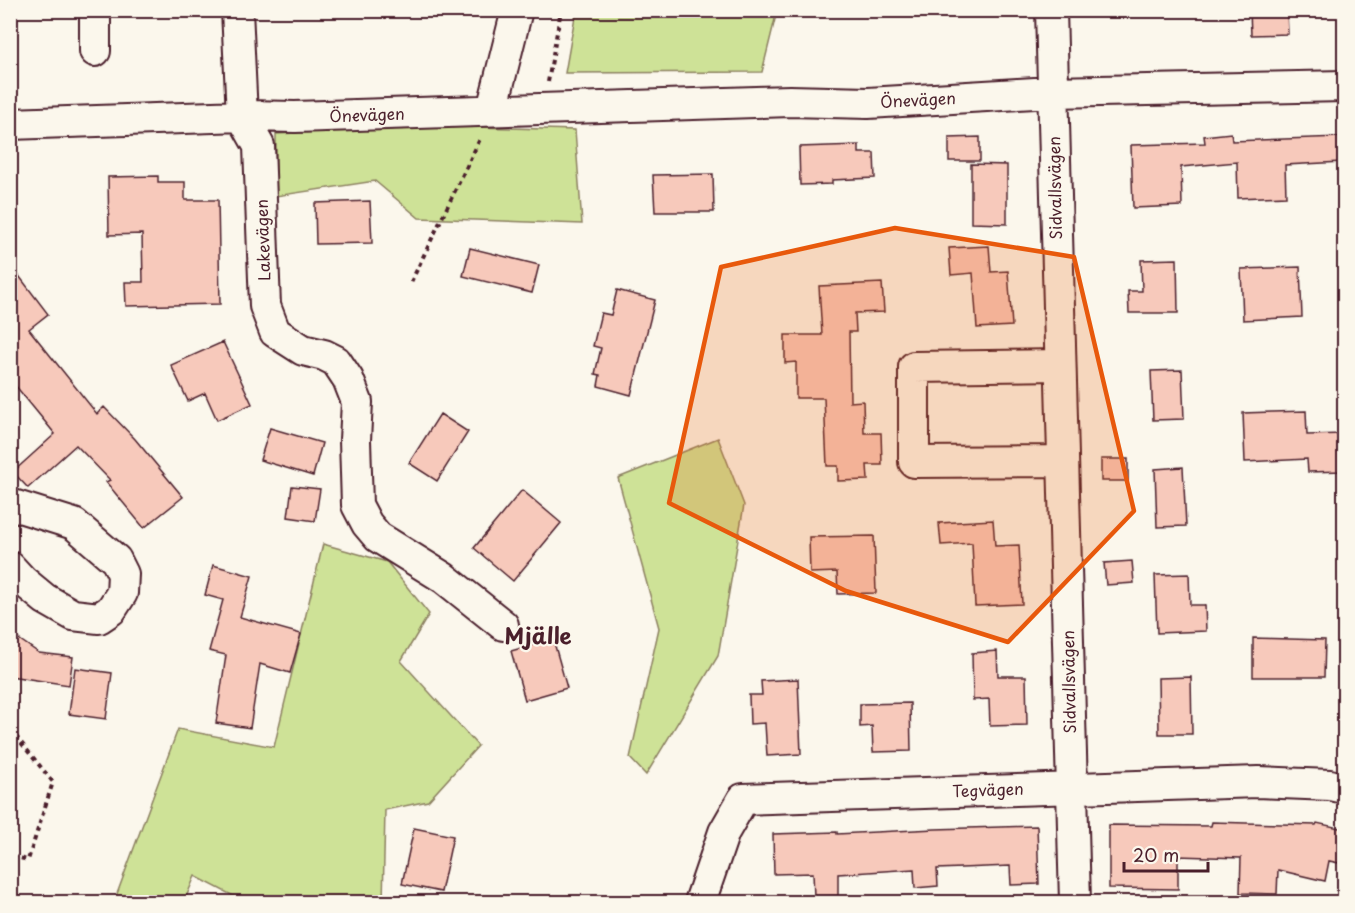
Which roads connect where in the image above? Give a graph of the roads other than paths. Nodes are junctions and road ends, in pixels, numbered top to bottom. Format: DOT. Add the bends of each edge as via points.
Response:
graph roads {
  1 [pos="95,10"];
  2 [pos="237,10"];
  3 [pos="517,10"];
  4 [pos="1051,10"];
  5 [pos="95,51"];
  6 [pos="1344,86"];
  7 [pos="1052,92"];
  8 [pos="492,110"];
  9 [pos="242,116"];
  10 [pos="10,124"];
  11 [pos="1060,365"];
  12 [pos="1063,461"];
  13 [pos="10,504"];
  14 [pos="10,567"];
  15 [pos="503,625"];
  16 [pos="1071,787"];
  17 [pos="1344,789"];
  18 [pos="700,903"];
  19 [pos="1075,903"];
  1 -- 5 [label="street"];
  2 -- 9 [label="street"];
  3 -- 8 [label="street"];
  4 -- 7 [label="street, Sidvallsvägen"];
  6 -- 7 [label="street, Önevägen"];
  7 -- 8 [label="street, Önevägen" via="868,103"];
  7 -- 11 [label="street, Sidvallsvägen"];
  8 -- 9 [label="street, Önevägen"];
  9 -- 10 [label="street, Önevägen"];
  9 -- 15 [label="street, Lakevägen" via="259,146 265,306 275,332 303,350 336,361 348,379 357,402 357,505 378,537 444,578"];
  11 -- 12 [label="street, Sidvallsvägen"];
  11 -- 12 [label="street" via="914,367 914,462"];
  12 -- 16 [label="street, Sidvallsvägen"];
  13 -- 14 [label="street" via="74,524 116,560 123,574 122,593 111,610 99,618 73,615 45,599"];
  16 -- 17 [label="street, Tegvägen" via="1258,782"];
  16 -- 18 [label="street, Tegvägen" via="743,799 724,832"];
  16 -- 19 [label="street, Sidvallsvägen"];
}
